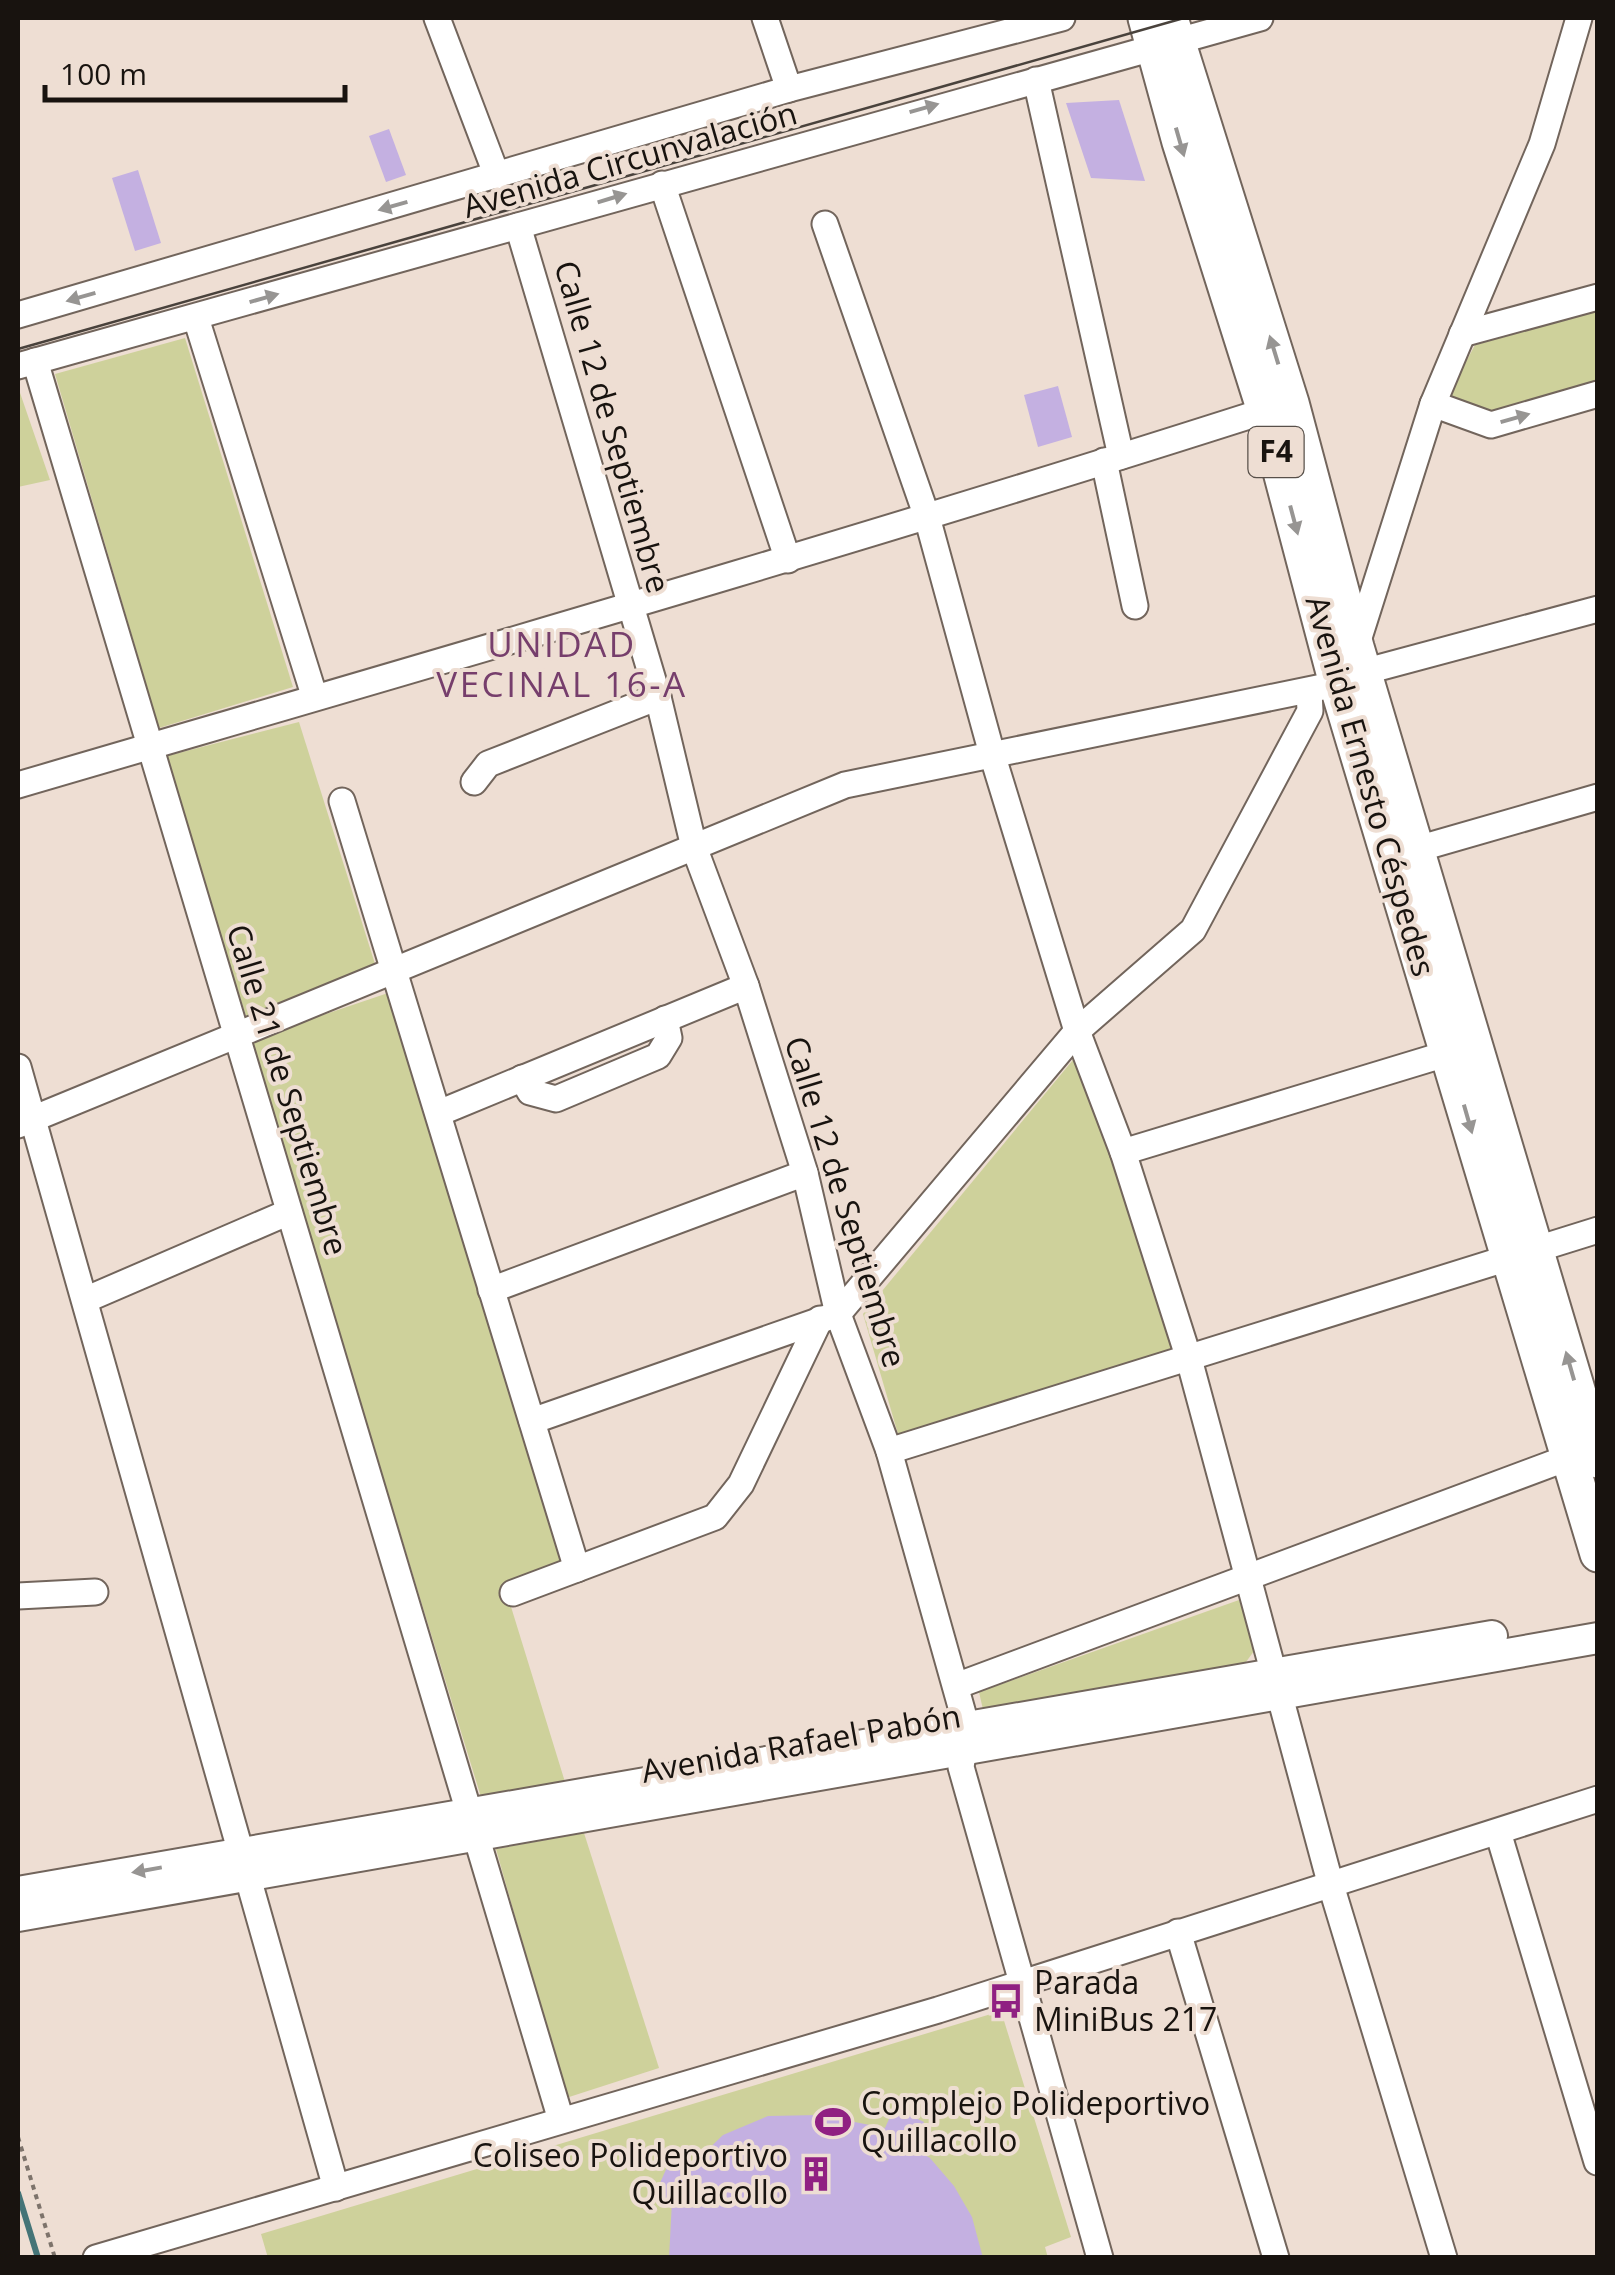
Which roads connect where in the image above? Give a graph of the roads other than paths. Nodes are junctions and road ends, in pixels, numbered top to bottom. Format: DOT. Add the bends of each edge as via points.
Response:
graph roads {
  1 [pos="438,18"];
  2 [pos="765,18"];
  3 [pos="1062,18"];
  4 [pos="1260,18"];
  5 [pos="1579,18"];
  6 [pos="1162,31"];
  7 [pos="1036,80"];
  8 [pos="788,89"];
  9 [pos="497,176"];
  10 [pos="662,184"];
  11 [pos="825,224"];
  12 [pos="518,226"];
  13 [pos="1598,296"];
  14 [pos="18,315"];
  15 [pos="196,318"];
  16 [pos="1462,334"];
  17 [pos="26,364"];
  18 [pos="1598,394"];
  19 [pos="1433,404"];
  20 [pos="1278,407"];
  21 [pos="1113,459"];
  22 [pos="926,516"];
  23 [pos="788,560"];
  24 [pos="1135,606"];
  25 [pos="631,608"];
  26 [pos="1598,609"];
  27 [pos="1341,674"];
  28 [pos="314,695"];
  29 [pos="658,697"];
  30 [pos="148,746"];
  31 [pos="992,754"];
  32 [pos="474,782"];
  33 [pos="18,785"];
  34 [pos="1598,797"];
  35 [pos="342,801"];
  36 [pos="694,847"];
  37 [pos="1402,853"];
  38 [pos="396,970"];
  39 [pos="746,986"];
  40 [pos="1077,1032"];
  41 [pos="236,1035"];
  42 [pos="1449,1053"];
  43 [pos="18,1067"];
  44 [pos="439,1112"];
  45 [pos="25,1122"];
  46 [pos="1123,1152"];
  47 [pos="804,1173"];
  48 [pos="290,1212"];
  49 [pos="1598,1230"];
  50 [pos="1522,1253"];
  51 [pos="491,1290"];
  52 [pos="85,1300"];
  53 [pos="829,1316"];
  54 [pos="1189,1359"];
  55 [pos="532,1421"];
  56 [pos="890,1451"];
  57 [pos="1590,1454"];
  58 [pos="1598,1554"];
  59 [pos="576,1569"];
  60 [pos="1246,1580"];
  61 [pos="95,1592"];
  62 [pos="513,1594"];
  63 [pos="18,1596"];
  64 [pos="1598,1618"];
  65 [pos="1598,1638"];
  66 [pos="1276,1684"];
  67 [pos="956,1686"];
  68 [pos="965,1739"];
  69 [pos="1598,1798"];
  70 [pos="473,1828"];
  71 [pos="1498,1832"];
  72 [pos="245,1865"];
  73 [pos="1330,1882"];
  74 [pos="18,1892"];
  75 [pos="18,1916"];
  76 [pos="1178,1932"];
  77 [pos="1021,1981"];
  78 [pos="561,2120"];
  79 [pos="1597,2162"];
  80 [pos="336,2188"];
  81 [pos="96,2258"];
  82 [pos="1100,2258"];
  83 [pos="1276,2258"];
  84 [pos="1444,2258"];
  1 -- 9 [label="street"];
  2 -- 8 [label="street"];
  3 -- 8 [label="street, Avenida Circunvalación"];
  4 -- 6 [label="street, Avenida Circunvalación"];
  5 -- 16 [label="street" via="1542,144"];
  6 -- 7 [label="street, Avenida Circunvalación"];
  6 -- 20 [label="highway, Avenida Ernesto Céspedes / F4"];
  10 -- 7 [label="street, Avenida Circunvalación, one-way"];
  7 -- 21 [label="street"];
  8 -- 9 [label="street, Avenida Circunvalación"];
  9 -- 14 [label="street, Avenida Circunvalación, one-way"];
  12 -- 10 [label="street, Avenida Circunvalación, one-way"];
  10 -- 23 [label="street"];
  11 -- 22 [label="street"];
  15 -- 12 [label="street, Avenida Circunvalación, one-way"];
  12 -- 25 [label="street, Calle 12 de Septiembre"];
  13 -- 16 [label="street"];
  15 -- 17 [label="street, Avenida Circunvalación"];
  15 -- 28 [label="street"];
  16 -- 19 [label="street"];
  17 -- 30 [label="street, Calle 21 de Septiembre"];
  19 -- 18 [label="street, one-way" via="1491,425"];
  19 -- 27 [label="street"];
  20 -- 21 [label="street"];
  20 -- 27 [label="highway, Avenida Ernesto Céspedes / F4"];
  21 -- 22 [label="street"];
  21 -- 24 [label="street"];
  22 -- 23 [label="street"];
  22 -- 31 [label="street"];
  23 -- 25 [label="street"];
  25 -- 28 [label="street"];
  25 -- 29 [label="street, Calle 12 de Septiembre"];
  26 -- 27 [label="street"];
  27 -- 31 [label="street"];
  27 -- 37 [label="highway, Avenida Ernesto Céspedes / F4"];
  27 -- 40 [label="street" via="1310,711 1193,930"];
  28 -- 30 [label="street"];
  29 -- 32 [label="street" via="488,764"];
  29 -- 36 [label="street, Calle 12 de Septiembre"];
  30 -- 33 [label="street"];
  30 -- 41 [label="street, Calle 21 de Septiembre"];
  31 -- 36 [label="street" via="845,785"];
  31 -- 40 [label="street"];
  34 -- 37 [label="street"];
  35 -- 38 [label="street"];
  36 -- 38 [label="street"];
  36 -- 39 [label="street, Calle 12 de Septiembre"];
  37 -- 42 [label="highway, Avenida Ernesto Céspedes / F4"];
  37 -- 50 [label="highway, Avenida Ernesto Céspedes / F4"];
  38 -- 41 [label="street"];
  38 -- 44 [label="street"];
  39 -- 44 [label="street"];
  39 -- 47 [label="street, Calle 12 de Septiembre"];
  40 -- 46 [label="street"];
  40 -- 53 [label="street"];
  41 -- 45 [label="street"];
  41 -- 48 [label="street, Calle 21 de Septiembre"];
  42 -- 46 [label="street"];
  42 -- 50 [label="highway, Avenida Ernesto Céspedes / F4, one-way"];
  43 -- 45 [label="street"];
  44 -- 51 [label="street"];
  45 -- 52 [label="street"];
  46 -- 54 [label="street"];
  47 -- 51 [label="street"];
  47 -- 53 [label="street, Calle 12 de Septiembre"];
  48 -- 52 [label="street"];
  48 -- 70 [label="street, Calle 21 de Septiembre"];
  49 -- 50 [label="street"];
  50 -- 54 [label="street"];
  50 -- 57 [label="highway, Avenida Ernesto Céspedes / F4"];
  51 -- 55 [label="street"];
  52 -- 72 [label="street"];
  53 -- 55 [label="street"];
  53 -- 56 [label="street, Calle 12 de Septiembre"];
  53 -- 59 [label="street" via="741,1484 715,1517"];
  54 -- 56 [label="street"];
  54 -- 60 [label="street"];
  55 -- 59 [label="street"];
  56 -- 67 [label="street, Calle 12 de Septiembre"];
  57 -- 58 [label="highway, Avenida Ernesto Céspedes / F4"];
  57 -- 60 [label="street"];
  59 -- 62 [label="street"];
  60 -- 66 [label="street"];
  60 -- 67 [label="street"];
  61 -- 63 [label="street"];
  64 -- 66 [label="main road, Avenida Rafael Pabón"];
  65 -- 66 [label="main road, Avenida Rafael Pabón"];
  66 -- 68 [label="main road, Avenida Rafael Pabón"];
  66 -- 73 [label="street"];
  67 -- 68 [label="street, Calle 12 de Septiembre"];
  68 -- 70 [label="main road, Avenida Rafael Pabón"];
  68 -- 77 [label="street, Calle 12 de Septiembre" via="961,1767"];
  69 -- 71 [label="street"];
  70 -- 72 [label="main road, Avenida Rafael Pabón"];
  70 -- 78 [label="street, Calle 21 de Septiembre"];
  71 -- 73 [label="street"];
  71 -- 79 [label="street"];
  72 -- 74 [label="main road, Avenida Rafael Pabón, one-way"];
  72 -- 75 [label="main road, Avenida Rafael Pabón"];
  72 -- 80 [label="street"];
  73 -- 76 [label="street"];
  73 -- 84 [label="street"];
  76 -- 77 [label="street"];
  76 -- 83 [label="street"];
  77 -- 78 [label="street"];
  77 -- 82 [label="street, Calle 12 de Septiembre"];
  78 -- 80 [label="street"];
  80 -- 81 [label="street"];
}
